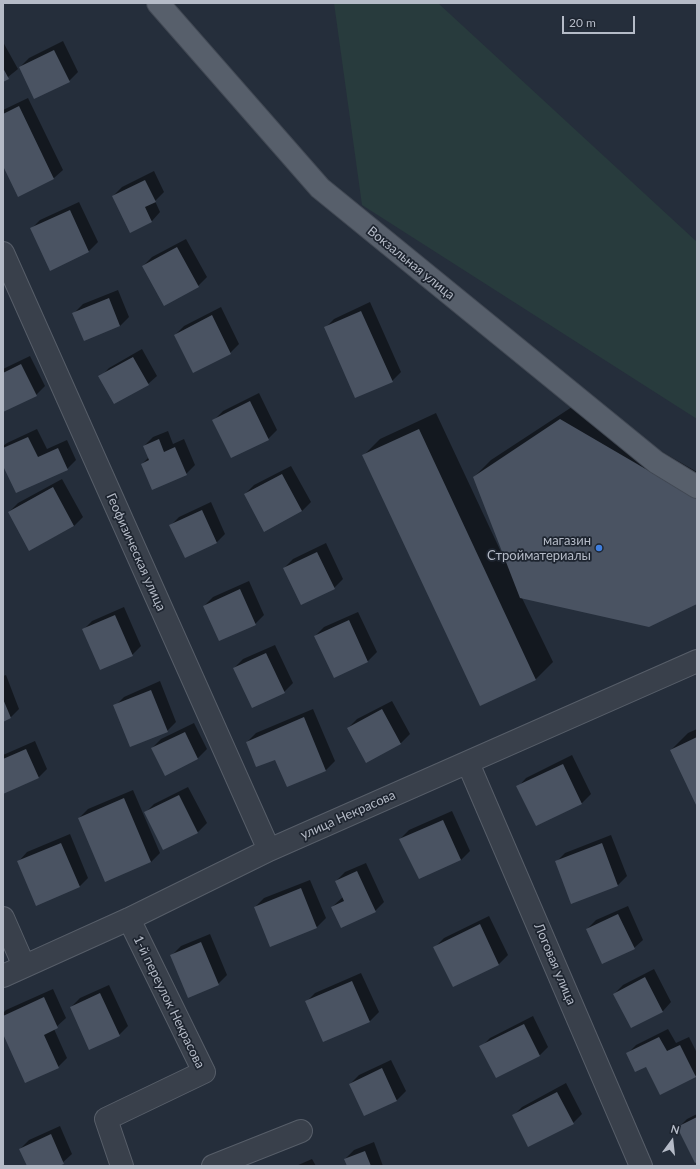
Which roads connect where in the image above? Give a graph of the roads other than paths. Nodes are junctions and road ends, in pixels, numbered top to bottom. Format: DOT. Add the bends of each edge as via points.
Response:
graph roads {
  1 [pos="158,3"];
  2 [pos="3,253"];
  3 [pos="697,487"];
  4 [pos="697,661"];
  5 [pos="468,763"];
  6 [pos="269,850"];
  7 [pos="3,918"];
  8 [pos="129,919"];
  9 [pos="24,966"];
  10 [pos="3,976"];
  11 [pos="301,1131"];
  12 [pos="122,1166"];
  13 [pos="213,1166"];
  14 [pos="641,1166"];
  1 -- 3 [label="main road, Вокзальная улица" via="320,188 656,462"];
  2 -- 6 [label="street, Геофизическая улица"];
  4 -- 5 [label="street, улица Некрасова"];
  5 -- 6 [label="street, улица Некрасова"];
  5 -- 14 [label="street, Логовая улица"];
  6 -- 8 [label="street, улица Некрасова"];
  7 -- 9 [label="street"];
  8 -- 9 [label="street, улица Некрасова"];
  8 -- 12 [label="street, 1-й переулок Некрасова" via="204,1072 106,1119"];
  9 -- 10 [label="street, улица Некрасова"];
  11 -- 13 [label="street"];
}
